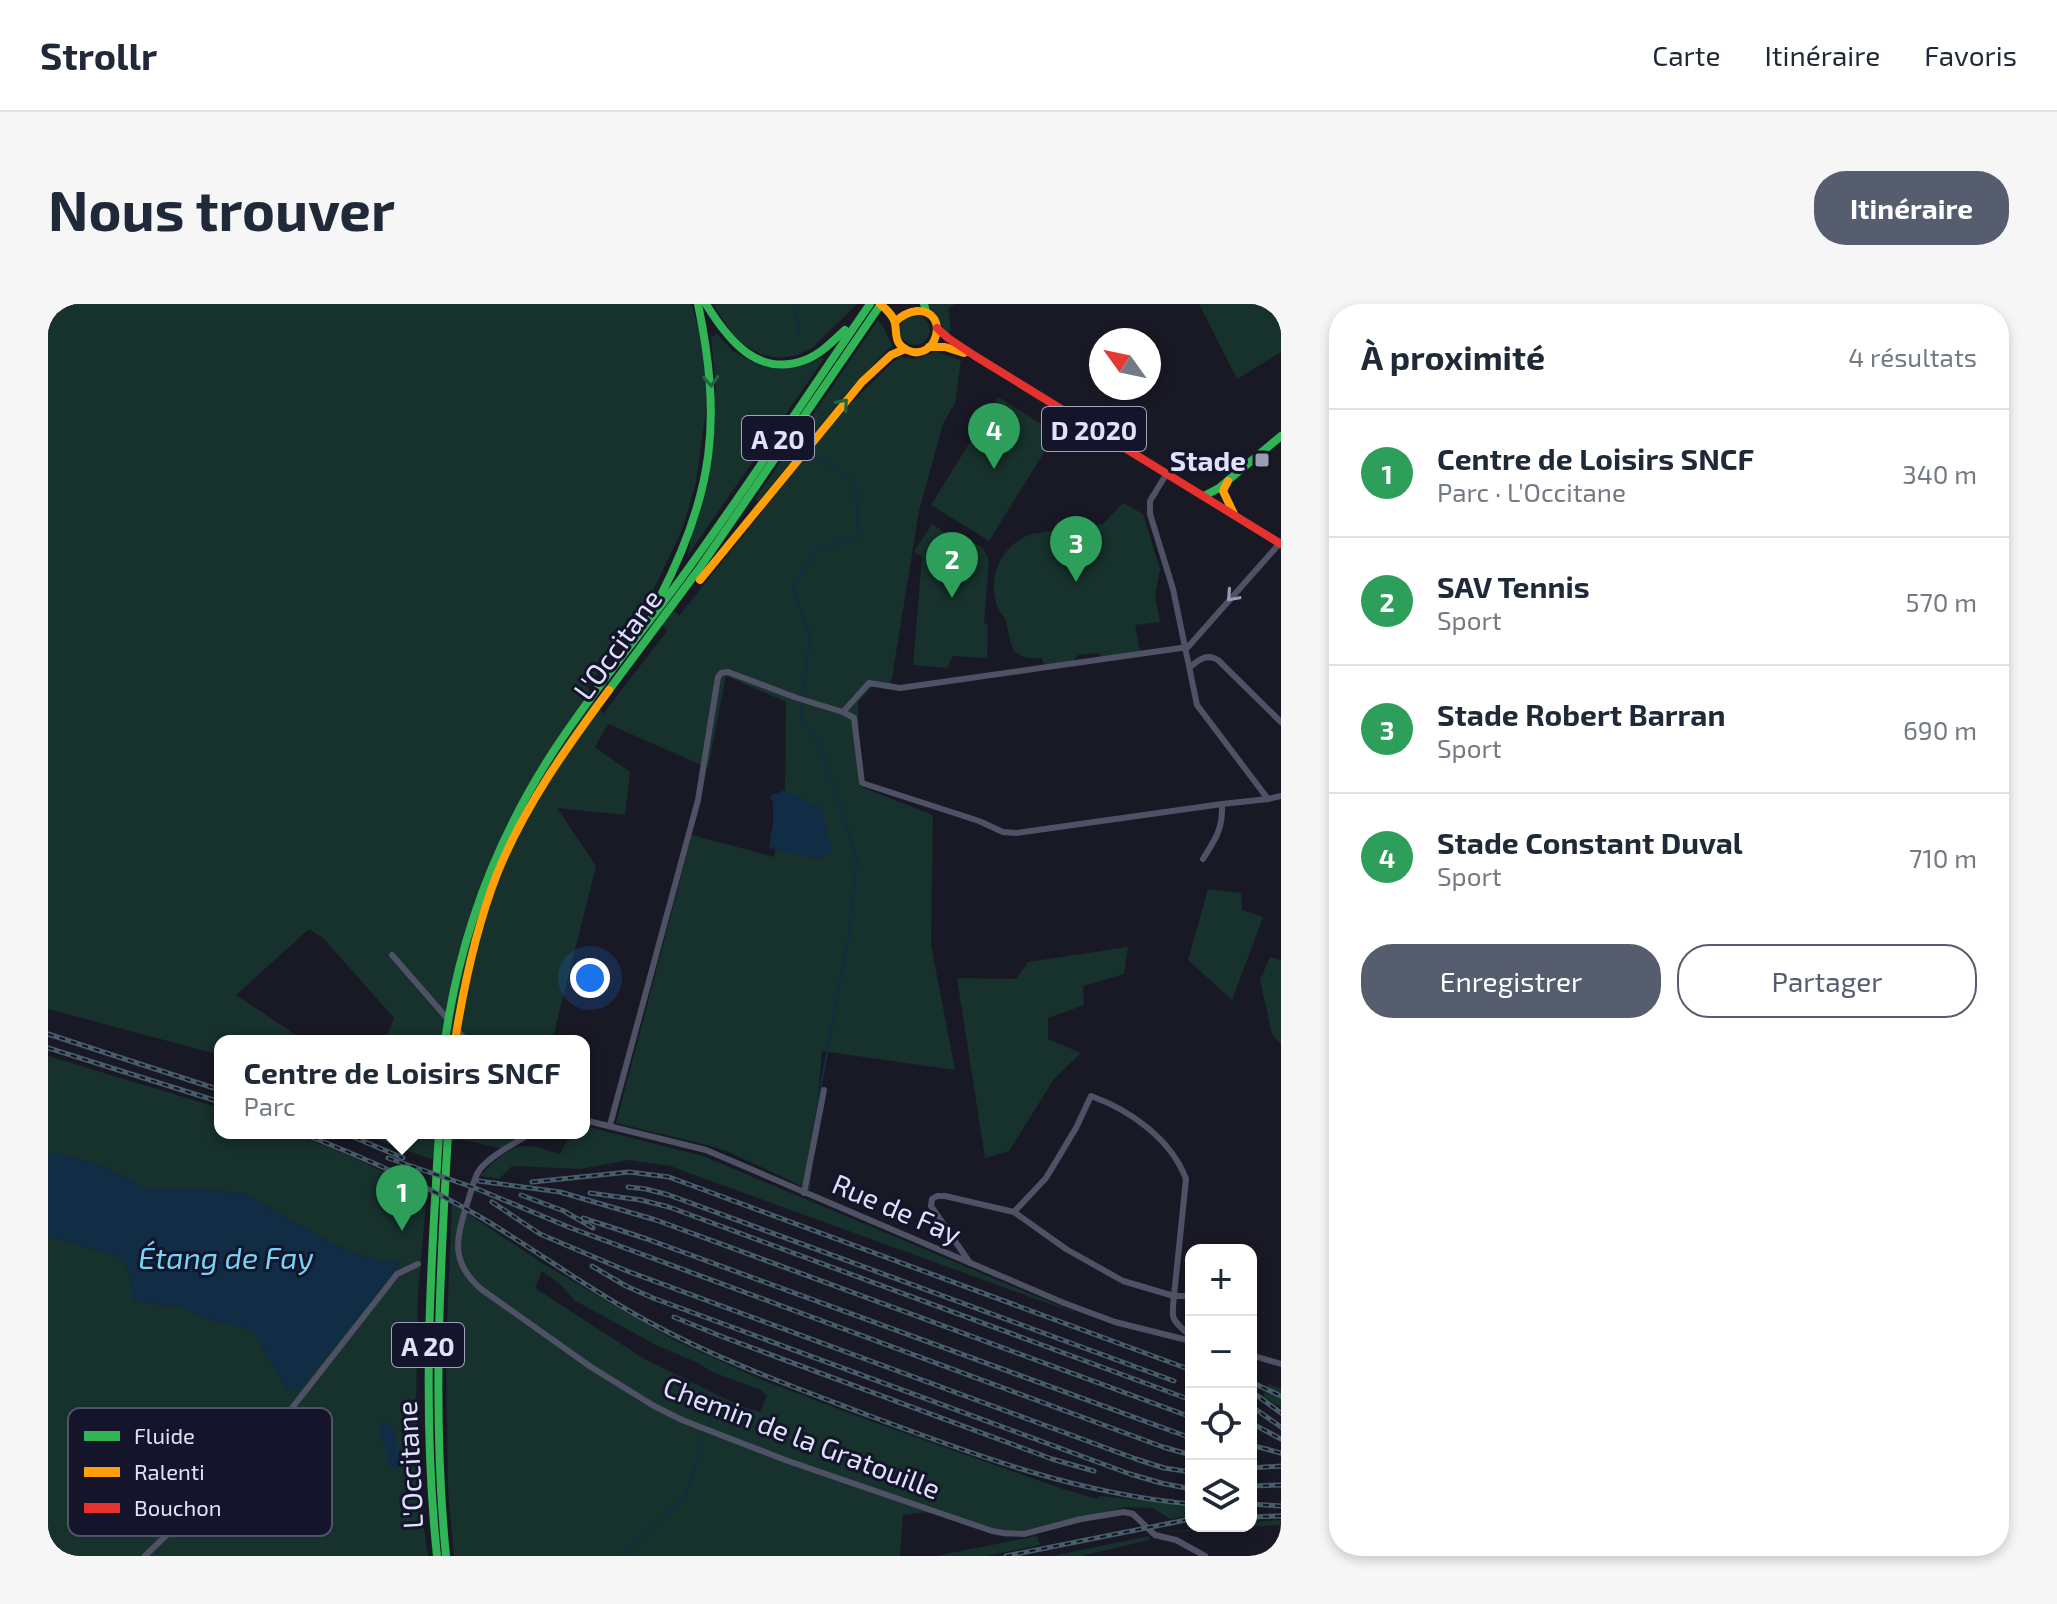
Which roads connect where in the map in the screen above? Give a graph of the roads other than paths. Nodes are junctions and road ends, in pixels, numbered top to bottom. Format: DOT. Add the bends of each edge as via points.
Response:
graph roads {
  1 [pos="698,304"];
  2 [pos="706,304"];
  3 [pos="881,304"];
  4 [pos="868,305"];
  5 [pos="899,305"];
  6 [pos="925,308"];
  7 [pos="909,309"];
  8 [pos="895,322"];
  9 [pos="937,328"];
  10 [pos="929,347"];
  11 [pos="905,349"];
  12 [pos="975,356"];
  13 [pos="1281,436"];
  14 [pos="1167,473"];
  15 [pos="1221,490"];
  16 [pos="1204,496"];
  17 [pos="1214,502"];
  18 [pos="1234,514"];
  19 [pos="1280,544"];
  20 [pos="662,621"];
  21 [pos="639,634"];
  22 [pos="1184,647"];
  23 [pos="1190,667"];
  24 [pos="843,712"];
  25 [pos="1281,722"];
  26 [pos="1281,796"];
  27 [pos="1268,799"];
  28 [pos="1222,804"];
  29 [pos="1203,859"];
  30 [pos="392,955"];
  31 [pos="446,1035"];
  32 [pos="456,1035"];
  33 [pos="462,1035"];
  34 [pos="824,1090"];
  35 [pos="590,1121"];
  36 [pos="610,1125"];
  37 [pos="439,1139"];
  38 [pos="448,1139"];
  39 [pos="522,1139"];
  40 [pos="804,1193"];
  41 [pos="1014,1212"];
  42 [pos="418,1264"];
  43 [pos="970,1264"];
  44 [pos="1174,1296"];
  45 [pos="1185,1296"];
  46 [pos="1185,1333"];
  47 [pos="1185,1338"];
  48 [pos="1257,1357"];
  49 [pos="1281,1364"];
  50 [pos="292,1408"];
  51 [pos="166,1536"];
  52 [pos="145,1556"];
  53 [pos="437,1556"];
  54 [pos="446,1556"];
  55 [pos="1205,1556"];
  1 -- 21 [label="main road, one-way" via="712,389 707,472 687,541"];
  2 -- 4 [label="main road" via="736,347 765,362 782,364 818,355"];
  3 -- 8 [label="main road"];
  3 -- 20 [label="main road, L'Occitane / A 20"];
  4 -- 21 [label="main road, L'Occitane / A 20"];
  5 -- 7 [label="main road"];
  6 -- 7 [label="main road"];
  6 -- 9 [label="main road"];
  7 -- 8 [label="main road"];
  8 -- 11 [label="main road" via="896,340"];
  9 -- 10 [label="main road"];
  9 -- 12 [label="main road, D 2020"];
  10 -- 11 [label="main road"];
  10 -- 12 [label="main road, D 2020"];
  20 -- 11 [label="main road, one-way" via="862,382"];
  12 -- 14 [label="main road, D 2020"];
  13 -- 15 [label="main road"];
  14 -- 16 [label="main road, D 2020"];
  14 -- 22 [label="street" via="1150,501 1150,514"];
  15 -- 16 [label="main road"];
  15 -- 17 [label="main road"];
  15 -- 18 [label="main road"];
  16 -- 17 [label="main road, D 2020"];
  17 -- 18 [label="main road, D 2020"];
  18 -- 19 [label="main road, D 2020"];
  19 -- 22 [label="street, one-way"];
  20 -- 32 [label="main road, L'Occitane / A 20" via="563,754 520,825 482,918"];
  21 -- 31 [label="main road, L'Occitane / A 20" via="554,750 500,846 465,938"];
  22 -- 23 [label="street"];
  22 -- 24 [label="street" via="900,688 869,683"];
  23 -- 25 [label="street" via="1203,657 1218,660"];
  23 -- 27 [label="street" via="1197,705"];
  24 -- 28 [label="street" via="854,718 862,783 1003,832"];
  24 -- 36 [label="street" via="728,672 719,675 698,800"];
  26 -- 27 [label="street"];
  27 -- 28 [label="street"];
  28 -- 29 [label="street" via="1223,822"];
  30 -- 33 [label="street"];
  34 -- 40 [label="street"];
  35 -- 36 [label="street, Rue de Fay"];
  36 -- 40 [label="street, Rue de Fay" via="706,1150"];
  37 -- 53 [label="main road, L'Occitane / A 20" via="428,1365 428,1456"];
  38 -- 54 [label="main road, L'Occitane / A 20" via="437,1394"];
  39 -- 55 [label="street, Chemin de la Gratouille" via="476,1176 459,1231 459,1259 481,1289 654,1406 788,1461 992,1531 1024,1534 1124,1512 1155,1535"];
  40 -- 43 [label="street, Rue de Fay"];
  41 -- 43 [label="street" via="945,1196 932,1199 936,1215"];
  41 -- 44 [label="street" via="1123,1281"];
  41 -- 44 [label="street" via="1046,1178 1091,1096 1109,1103 1169,1148 1186,1179"];
  42 -- 50 [label="street" via="397,1274"];
  43 -- 47 [label="street, Rue de Fay" via="1115,1322"];
  44 -- 45 [label="street"];
  44 -- 46 [label="street" via="1174,1321"];
  48 -- 49 [label="street"];
  51 -- 52 [label="street"];
}
